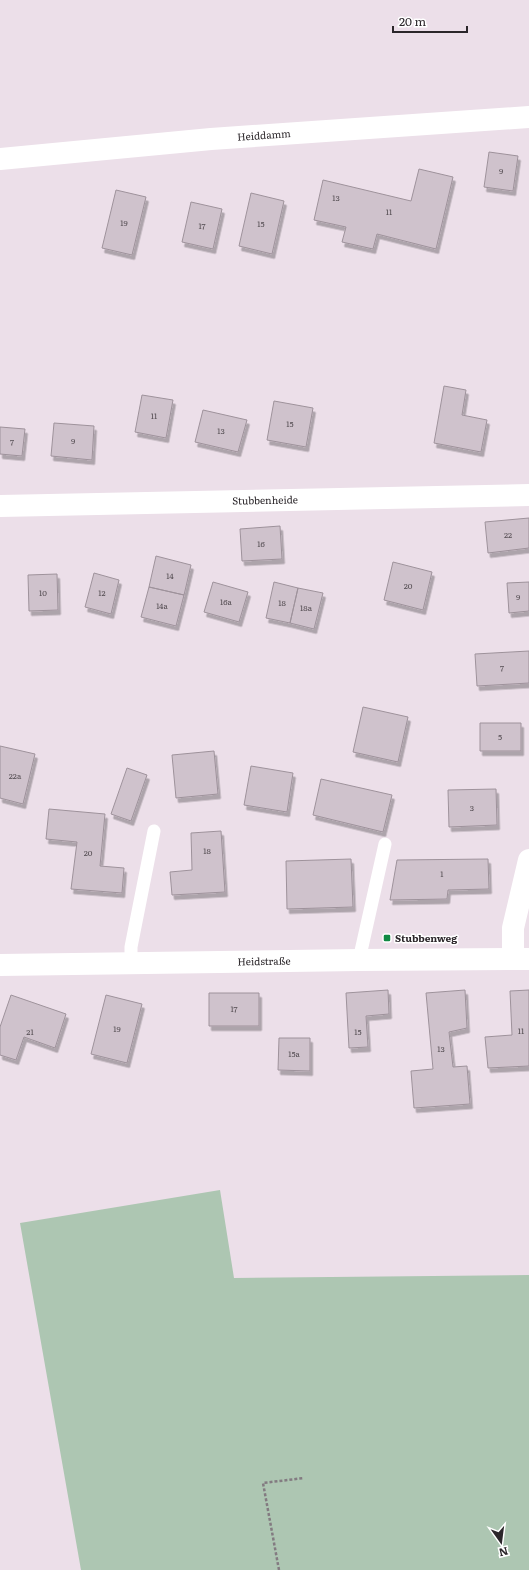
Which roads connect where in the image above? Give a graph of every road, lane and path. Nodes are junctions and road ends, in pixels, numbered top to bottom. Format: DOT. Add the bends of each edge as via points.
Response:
graph roads {
  1 [pos="529,118"];
  2 [pos="0,159"];
  3 [pos="529,495"];
  4 [pos="0,506"];
  5 [pos="154,832"];
  6 [pos="385,844"];
  7 [pos="529,860"];
  8 [pos="521,959"];
  9 [pos="359,960"];
  10 [pos="131,963"];
  11 [pos="0,965"];
  12 [pos="304,1478"];
  13 [pos="279,1570"];
  1 -- 2 [label="street, Heiddamm" via="210,139"];
  3 -- 4 [label="street, Stubbenheide"];
  5 -- 10 [label="lane" via="131,947"];
  6 -- 9 [label="lane"];
  7 -- 8 [label="street" via="513,928"];
  8 -- 9 [label="street, Heidstraße"];
  9 -- 10 [label="street, Heidstraße"];
  10 -- 11 [label="street, Heidstraße"];
  12 -- 13 [label="path" via="263,1483"];
}
